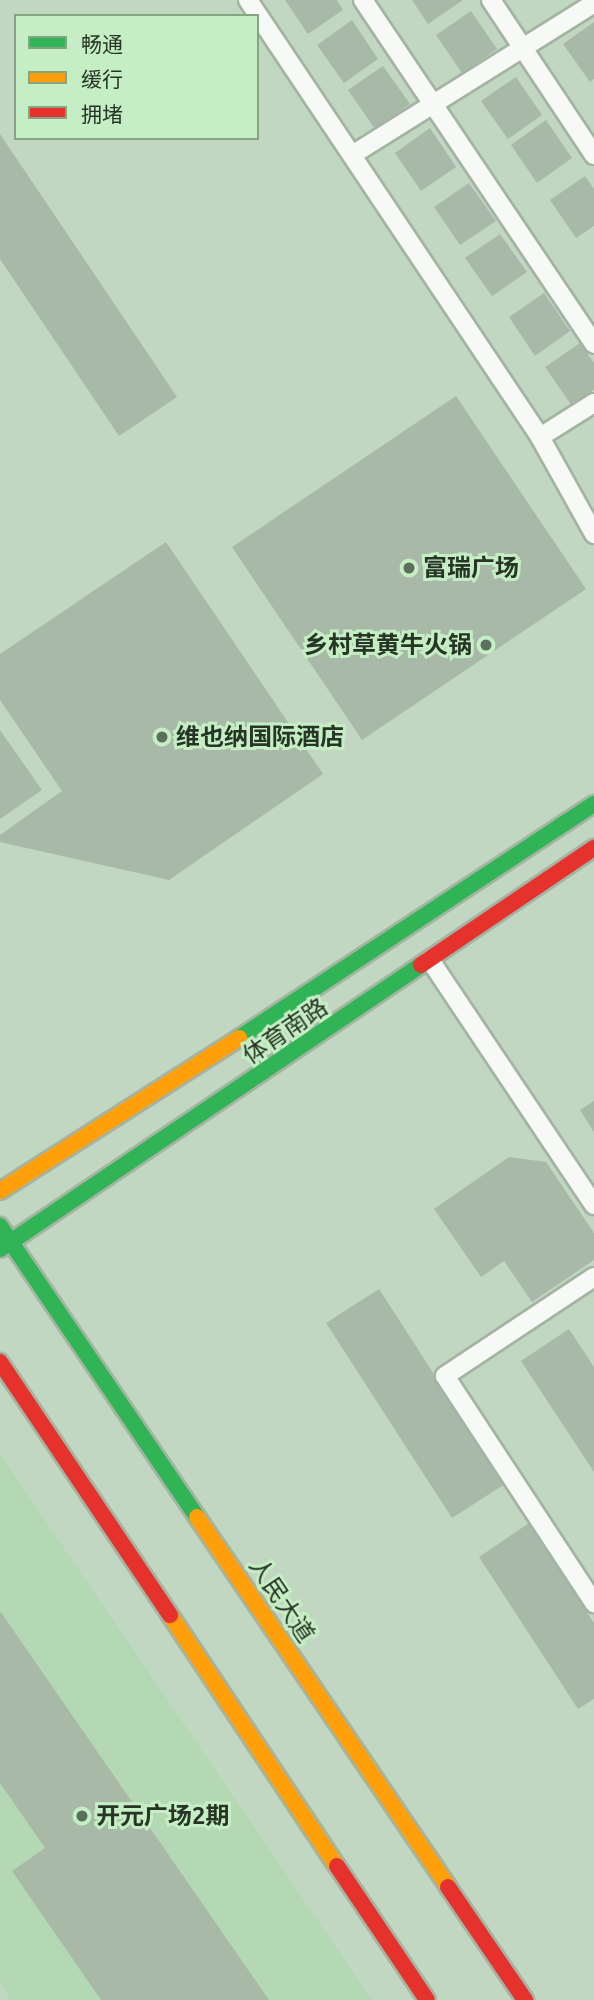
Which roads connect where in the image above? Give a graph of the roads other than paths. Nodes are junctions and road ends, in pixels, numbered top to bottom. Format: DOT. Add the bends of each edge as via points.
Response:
graph roads {
  1 [pos="363,0"];
  2 [pos="491,0"];
  3 [pos="594,3"];
  4 [pos="259,16"];
  5 [pos="522,47"];
  6 [pos="433,103"];
  7 [pos="352,155"];
  8 [pos="594,155"];
  9 [pos="594,344"];
  10 [pos="594,403"];
  11 [pos="540,437"];
  12 [pos="594,534"];
  13 [pos="594,804"];
  14 [pos="594,848"];
  15 [pos="430,960"];
  16 [pos="0,1191"];
  17 [pos="594,1205"];
  18 [pos="0,1226"];
  19 [pos="5,1246"];
  20 [pos="594,1277"];
  21 [pos="0,1362"];
  22 [pos="594,1603"];
  23 [pos="427,2000"];
  24 [pos="525,2000"];
  1 -- 6 [label="lane"];
  2 -- 5 [label="lane"];
  3 -- 5 [label="lane"];
  4 -- 7 [label="lane"];
  5 -- 6 [label="lane"];
  5 -- 8 [label="lane"];
  6 -- 7 [label="lane"];
  6 -- 9 [label="lane"];
  7 -- 11 [label="lane"];
  10 -- 11 [label="lane"];
  11 -- 12 [label="lane"];
  13 -- 16 [label="main road, 体育南路"];
  14 -- 15 [label="main road, 体育南路"];
  15 -- 17 [label="lane"];
  15 -- 19 [label="main road, 体育南路"];
  18 -- 19 [label="main road, 人民大道"];
  19 -- 24 [label="main road, 人民大道"];
  20 -- 22 [label="lane" via="446,1376"];
  21 -- 23 [label="main road"];
}
